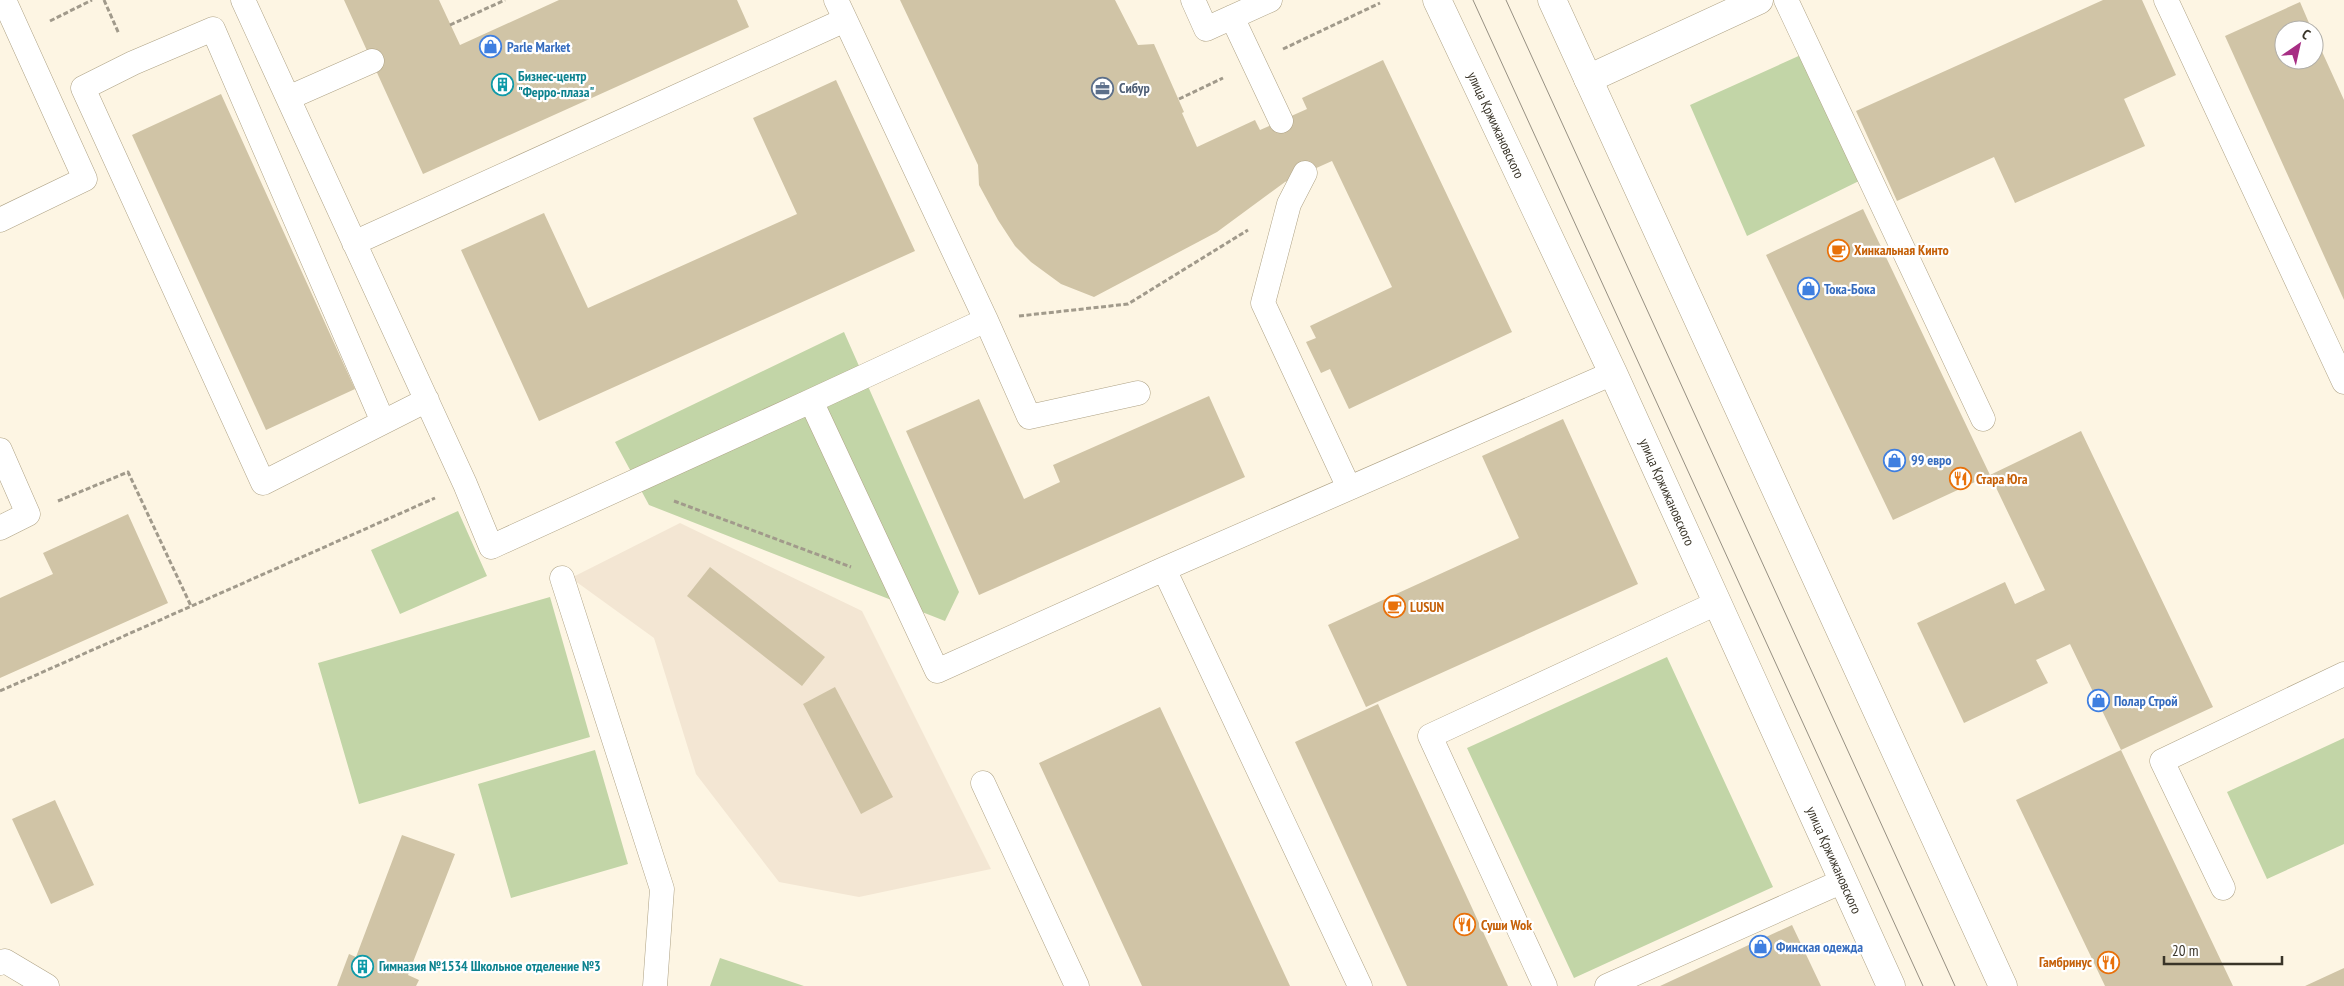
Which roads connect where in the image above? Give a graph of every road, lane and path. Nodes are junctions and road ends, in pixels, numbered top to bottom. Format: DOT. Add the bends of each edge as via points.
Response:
graph roads {
  1 [pos="4,0"];
  2 [pos="92,0"];
  3 [pos="104,0"];
  4 [pos="243,0"];
  5 [pos="505,0"];
  6 [pos="1193,0"];
  7 [pos="1270,0"];
  8 [pos="1437,0"];
  9 [pos="1552,0"];
  10 [pos="1759,0"];
  11 [pos="1786,0"];
  12 [pos="2166,0"];
  13 [pos="841,10"];
  14 [pos="1232,17"];
  15 [pos="450,25"];
  16 [pos="20,35"];
  17 [pos="120,37"];
  18 [pos="372,60"];
  19 [pos="1588,79"];
  20 [pos="288,98"];
  21 [pos="1281,121"];
  22 [pos="1305,173"];
  23 [pos="1289,204"];
  24 [pos="0,220"];
  25 [pos="354,242"];
  26 [pos="986,320"];
  27 [pos="1613,373"];
  28 [pos="2344,382"];
  29 [pos="1138,393"];
  30 [pos="427,400"];
  31 [pos="811,401"];
  32 [pos="1983,419"];
  33 [pos="383,422"];
  34 [pos="0,450"];
  35 [pos="465,484"];
  36 [pos="629,484"];
  37 [pos="1349,488"];
  38 [pos="28,514"];
  39 [pos="0,528"];
  40 [pos="1164,569"];
  41 [pos="562,578"];
  42 [pos="896,584"];
  43 [pos="1717,603"];
  44 [pos="191,606"];
  45 [pos="2344,674"];
  46 [pos="0,691"];
  47 [pos="983,783"];
  48 [pos="1843,881"];
  49 [pos="2223,888"];
  50 [pos="0,963"];
  51 [pos="47,986"];
  52 [pos="654,986"];
  53 [pos="1077,986"];
  54 [pos="1360,986"];
  55 [pos="1545,986"];
  56 [pos="1607,986"];
  57 [pos="1891,986"];
  58 [pos="2003,986"];
  1 -- 16 [label="lane"];
  2 -- 16 [label="path"];
  3 -- 17 [label="path"];
  4 -- 20 [label="lane"];
  5 -- 15 [label="path"];
  6 -- 14 [label="lane" via="1206,29"];
  7 -- 14 [label="lane"];
  8 -- 27 [label="street, улица Кржижановского"];
  9 -- 19 [label="street"];
  10 -- 19 [label="street"];
  11 -- 32 [label="lane"];
  12 -- 28 [label="lane"];
  13 -- 25 [label="lane"];
  13 -- 26 [label="lane"];
  14 -- 21 [label="lane"];
  16 -- 24 [label="lane" via="85,179"];
  18 -- 20 [label="lane"];
  19 -- 58 [label="street"];
  20 -- 25 [label="lane"];
  22 -- 23 [label="lane"];
  23 -- 26 [label="path" via="1128,304"];
  23 -- 37 [label="lane" via="1263,303"];
  25 -- 30 [label="lane"];
  26 -- 29 [label="lane" via="1029,417"];
  26 -- 31 [label="lane"];
  27 -- 37 [label="lane"];
  27 -- 43 [label="street, улица Кржижановского"];
  30 -- 33 [label="lane"];
  30 -- 35 [label="lane"];
  31 -- 36 [label="lane"];
  31 -- 42 [label="lane"];
  33 -- 33 [label="lane" via="263,482 83,88 213,29"];
  34 -- 38 [label="lane"];
  35 -- 36 [label="lane" via="491,547"];
  35 -- 44 [label="path"];
  36 -- 42 [label="path"];
  37 -- 40 [label="lane"];
  38 -- 39 [label="lane"];
  38 -- 44 [label="path" via="128,472"];
  40 -- 42 [label="lane" via="937,670"];
  40 -- 54 [label="lane"];
  41 -- 52 [label="lane" via="662,889"];
  43 -- 48 [label="street, улица Кржижановского"];
  43 -- 55 [label="lane" via="1430,736"];
  44 -- 46 [label="path"];
  45 -- 49 [label="lane" via="2162,760"];
  47 -- 53 [label="lane"];
  48 -- 56 [label="lane"];
  48 -- 57 [label="street, улица Кржижановского"];
  50 -- 51 [label="lane" via="5,961"];
}
